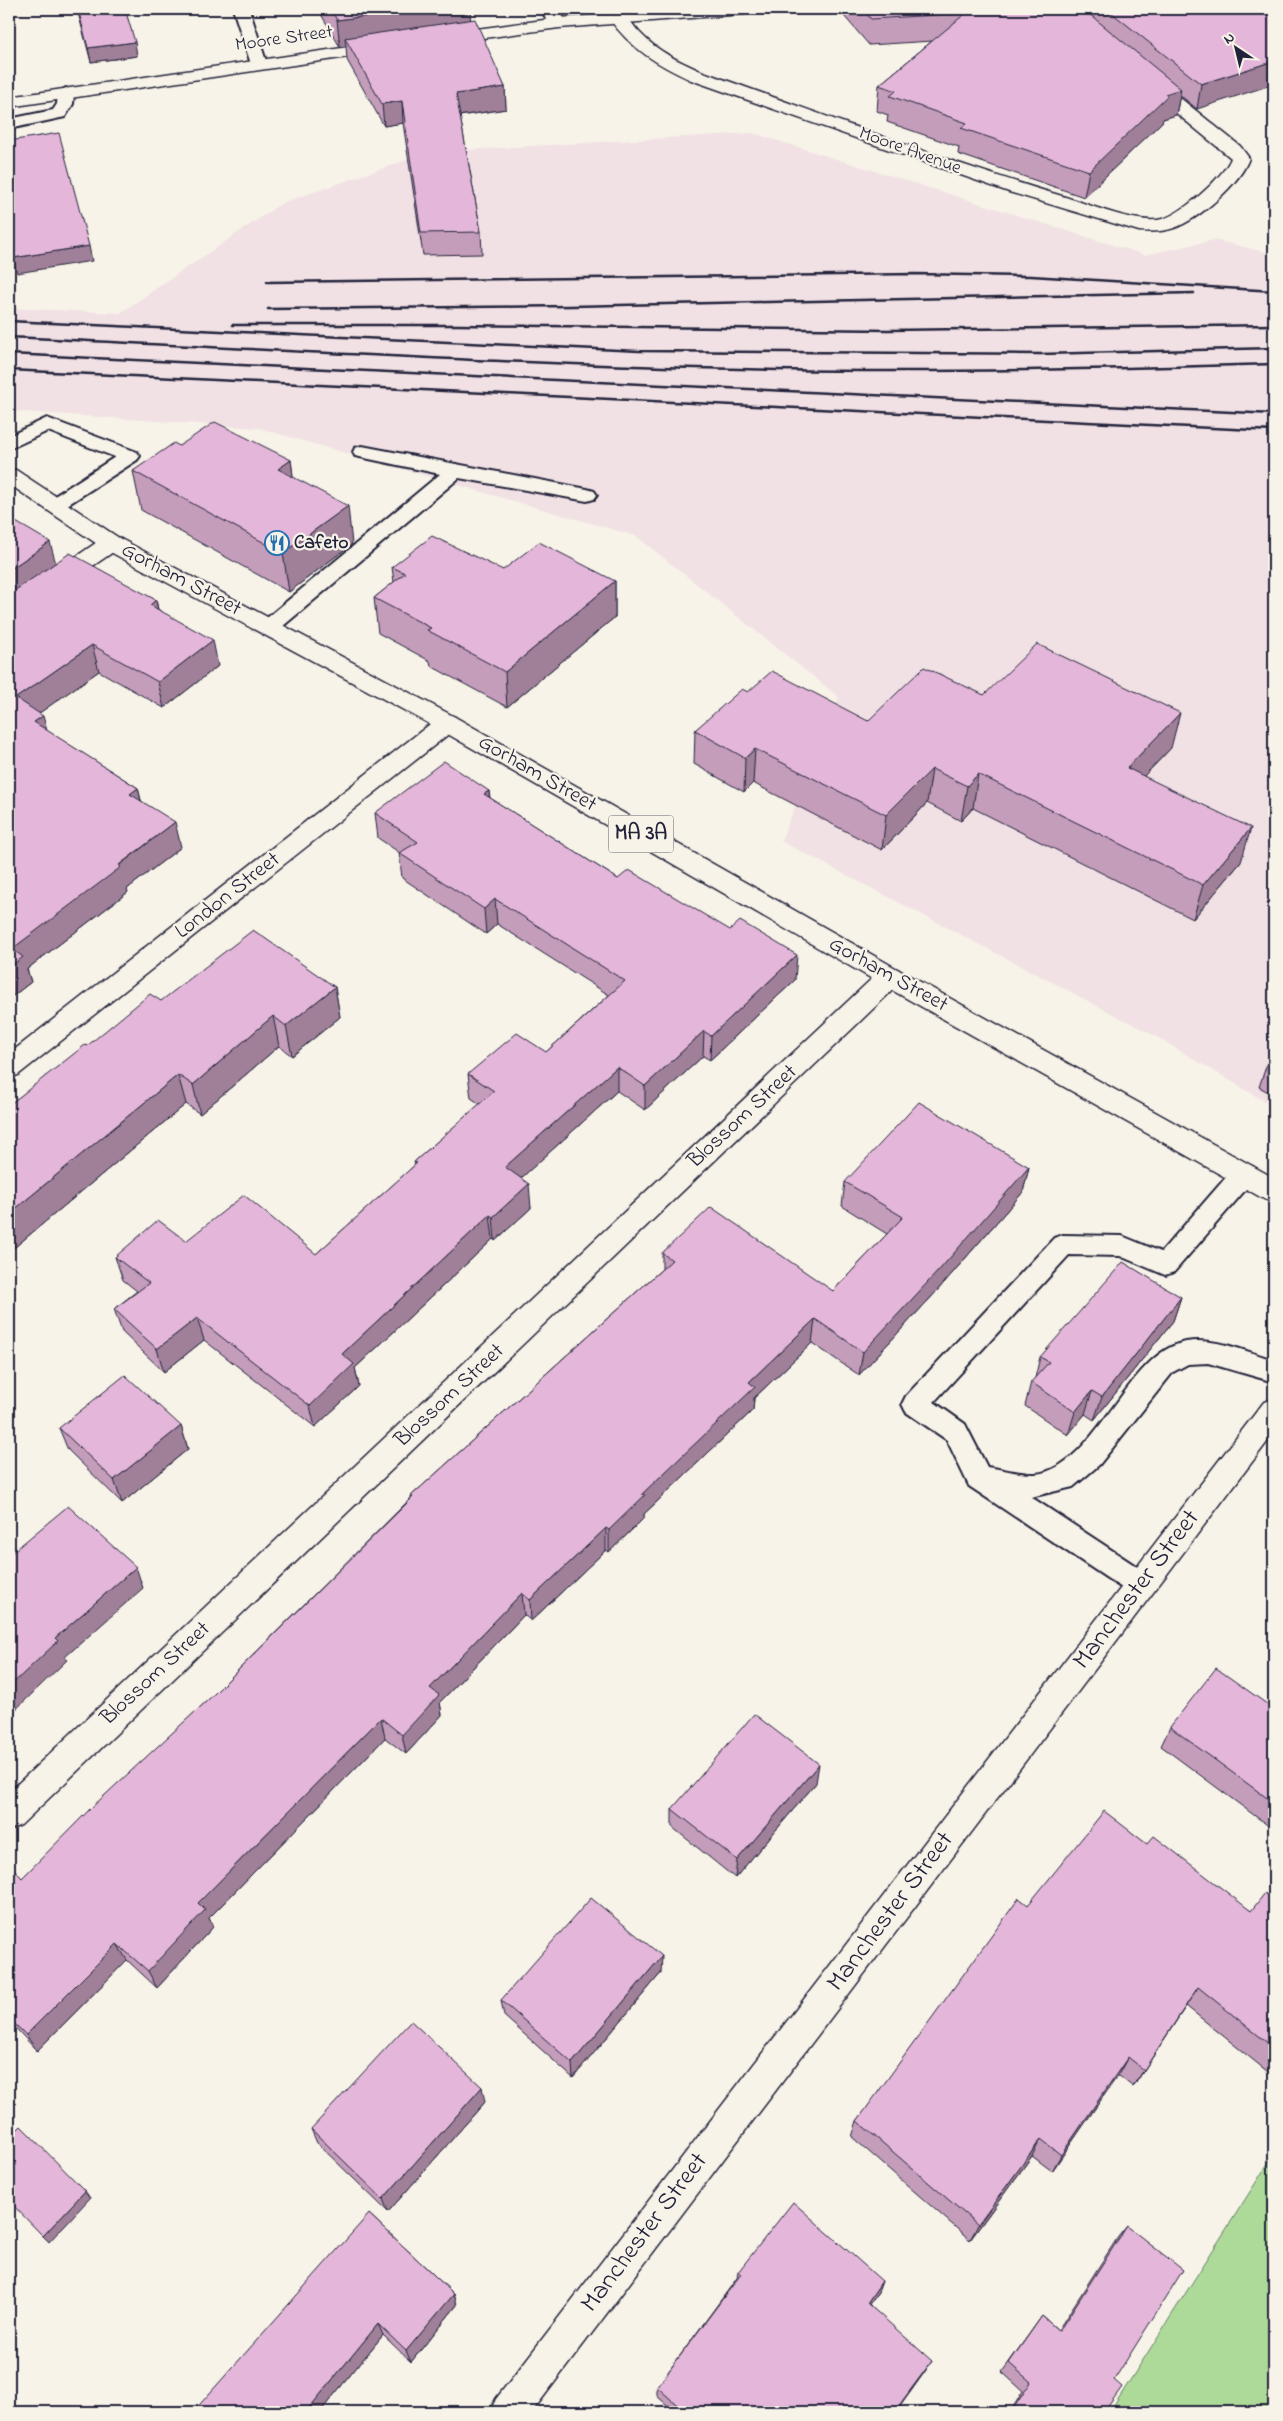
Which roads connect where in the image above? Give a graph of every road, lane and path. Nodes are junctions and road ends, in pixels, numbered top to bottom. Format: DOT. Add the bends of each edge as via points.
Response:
graph roads {
  1 [pos="241,9"];
  2 [pos="548,9"];
  3 [pos="744,9"];
  4 [pos="618,18"];
  5 [pos="559,24"];
  6 [pos="425,41"];
  7 [pos="396,45"];
  8 [pos="259,64"];
  9 [pos="1136,70"];
  10 [pos="66,93"];
  11 [pos="9,102"];
  12 [pos="9,124"];
  13 [pos="9,443"];
  14 [pos="362,452"];
  15 [pos="455,471"];
  16 [pos="9,475"];
  17 [pos="587,495"];
  18 [pos="54,505"];
  19 [pos="111,543"];
  20 [pos="9,614"];
  21 [pos="269,627"];
  22 [pos="447,723"];
  23 [pos="890,977"];
  24 [pos="9,1068"];
  25 [pos="1244,1174"];
  26 [pos="1274,1191"];
  27 [pos="1274,1371"];
  28 [pos="1274,1411"];
  29 [pos="979,1478"];
  30 [pos="1141,1584"];
  31 [pos="9,1814"];
  32 [pos="509,2412"];
  1 -- 8 [label="lane"];
  2 -- 5 [label="street"];
  3 -- 4 [label="street"];
  4 -- 5 [label="street"];
  4 -- 9 [label="street, Moore Avenue" via="640,45 664,61 697,76 1016,188 1130,222 1154,226 1168,224 1213,191 1232,173 1240,158"];
  5 -- 6 [label="street"];
  7 -- 8 [label="street, Moore Street"];
  8 -- 10 [label="street, Moore Street"];
  10 -- 11 [label="street, Moore Street"];
  10 -- 12 [label="lane" via="65,104 59,114"];
  13 -- 18 [label="lane" via="47,424 130,456"];
  14 -- 15 [label="lane"];
  15 -- 17 [label="lane"];
  15 -- 21 [label="lane"];
  16 -- 18 [label="street, Gorham Street / MA 3A"];
  18 -- 19 [label="street, Gorham Street / MA 3A"];
  19 -- 20 [label="street"];
  19 -- 21 [label="street, Gorham Street / MA 3A"];
  21 -- 22 [label="street, Gorham Street / MA 3A"];
  22 -- 23 [label="street, Gorham Street / MA 3A"];
  22 -- 24 [label="street, London Street"];
  23 -- 25 [label="street, Gorham Street / MA 3A"];
  23 -- 31 [label="street, Blossom Street"];
  25 -- 26 [label="street, Gorham Street / MA 3A"];
  25 -- 29 [label="lane" via="1165,1265 1122,1246 1063,1244 916,1404 956,1432"];
  27 -- 29 [label="lane" via="1208,1352 1185,1353 1164,1364 1089,1457 1063,1479 1035,1486"];
  28 -- 30 [label="street, Manchester Street"];
  29 -- 30 [label="lane"];
  30 -- 32 [label="street, Manchester Street"];
}
